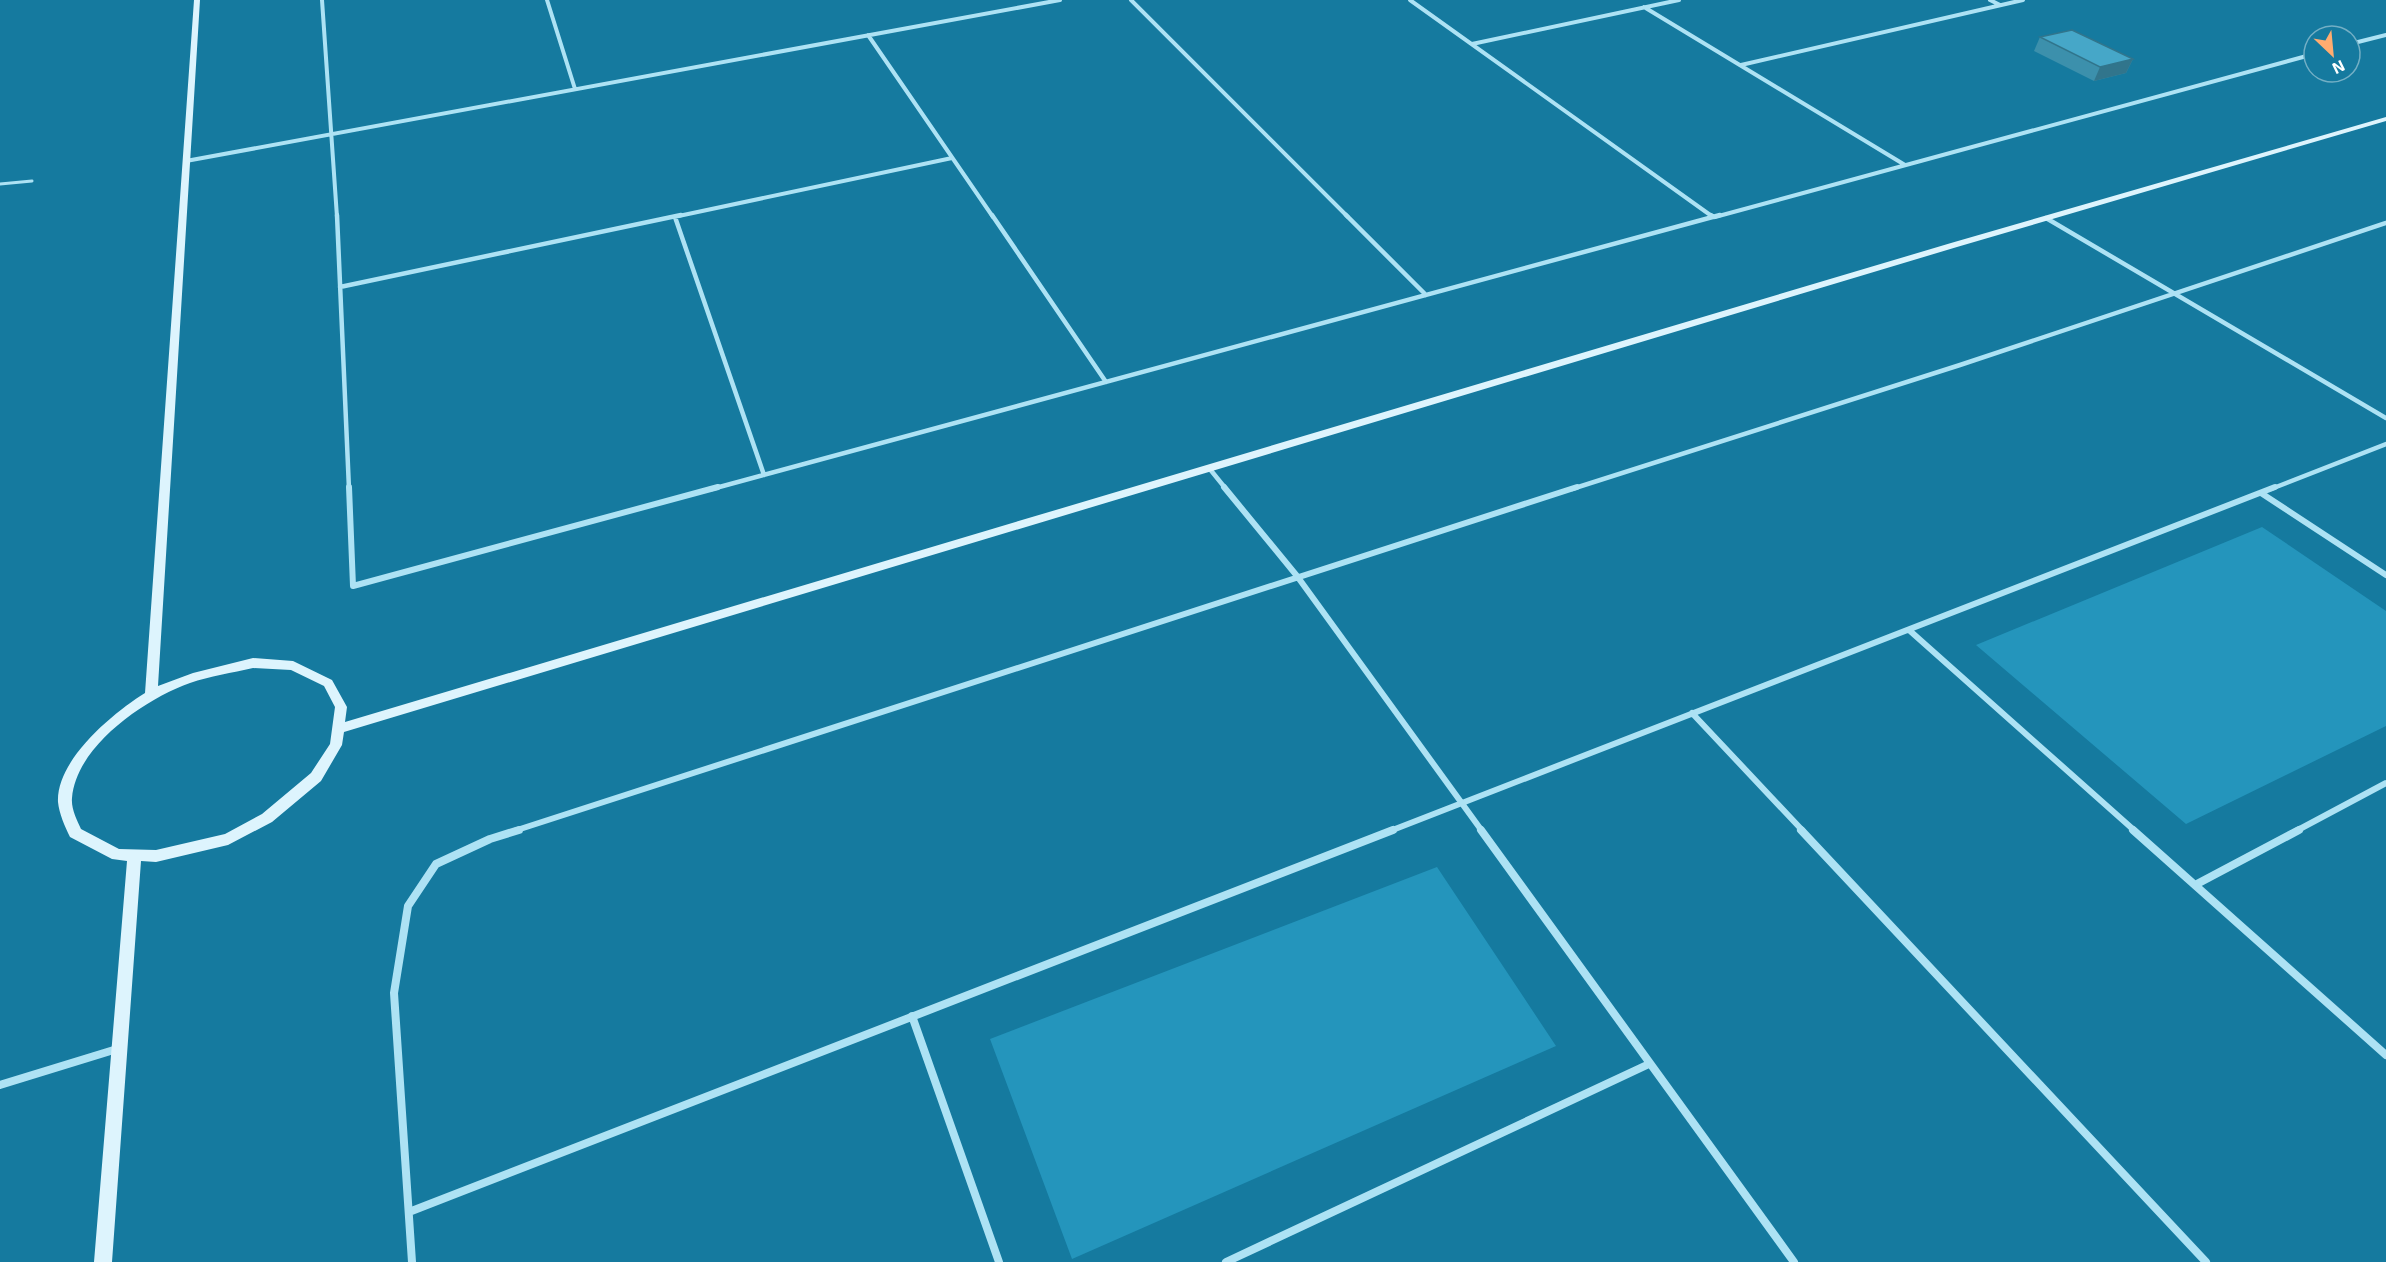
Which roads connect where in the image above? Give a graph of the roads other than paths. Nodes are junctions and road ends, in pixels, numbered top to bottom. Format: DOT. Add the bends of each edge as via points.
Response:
graph roads {
  1 [pos="197,0"];
  2 [pos="322,0"];
  3 [pos="548,0"];
  4 [pos="1060,0"];
  5 [pos="1131,0"];
  6 [pos="1410,0"];
  7 [pos="1679,0"];
  8 [pos="1989,0"];
  9 [pos="2023,0"];
  10 [pos="2000,5"];
  11 [pos="1644,7"];
  12 [pos="868,35"];
  13 [pos="2386,35"];
  14 [pos="2362,41"];
  15 [pos="1472,44"];
  16 [pos="2302,57"];
  17 [pos="1741,65"];
  18 [pos="576,89"];
  19 [pos="2386,119"];
  20 [pos="333,134"];
  21 [pos="952,158"];
  22 [pos="186,161"];
  23 [pos="1905,165"];
  24 [pos="32,181"];
  25 [pos="0,184"];
  26 [pos="675,217"];
  27 [pos="1714,217"];
  28 [pos="2046,218"];
  29 [pos="2386,223"];
  30 [pos="340,287"];
  31 [pos="2175,294"];
  32 [pos="1426,295"];
  33 [pos="1106,382"];
  34 [pos="2386,418"];
  35 [pos="2386,444"];
  36 [pos="1209,468"];
  37 [pos="764,475"];
  38 [pos="2261,493"];
  39 [pos="2386,575"];
  40 [pos="1297,576"];
  41 [pos="1909,630"];
  42 [pos="151,696"];
  43 [pos="1692,713"];
  44 [pos="338,729"];
  45 [pos="2386,783"];
  46 [pos="1461,803"];
  47 [pos="134,856"];
  48 [pos="2195,885"];
  49 [pos="912,1016"];
  50 [pos="119,1048"];
  51 [pos="2386,1054"];
  52 [pos="1649,1064"];
  53 [pos="0,1085"];
  54 [pos="409,1212"];
  55 [pos="103,1262"];
  56 [pos="412,1262"];
  57 [pos="999,1262"];
  58 [pos="1226,1262"];
  59 [pos="1794,1262"];
  60 [pos="2206,1262"];
  1 -- 22 [label="street"];
  2 -- 20 [label="street"];
  3 -- 18 [label="street"];
  4 -- 12 [label="street"];
  5 -- 32 [label="street"];
  6 -- 15 [label="street"];
  7 -- 11 [label="street"];
  8 -- 10 [label="street"];
  9 -- 10 [label="street"];
  10 -- 17 [label="street"];
  11 -- 15 [label="street"];
  11 -- 17 [label="street"];
  12 -- 18 [label="street"];
  12 -- 21 [label="street"];
  13 -- 14 [label="street"];
  15 -- 27 [label="street"];
  16 -- 23 [label="street"];
  17 -- 23 [label="street"];
  18 -- 20 [label="street"];
  19 -- 28 [label="street"];
  20 -- 22 [label="street"];
  20 -- 30 [label="street"];
  21 -- 26 [label="street"];
  21 -- 33 [label="street"];
  22 -- 42 [label="street"];
  23 -- 27 [label="street"];
  24 -- 25 [label="lane"];
  26 -- 30 [label="street"];
  26 -- 37 [label="street"];
  27 -- 32 [label="street"];
  28 -- 31 [label="street"];
  28 -- 36 [label="street"];
  29 -- 31 [label="street"];
  30 -- 37 [label="street" via="353,586"];
  31 -- 34 [label="street"];
  31 -- 40 [label="street"];
  32 -- 33 [label="street"];
  33 -- 37 [label="street"];
  35 -- 38 [label="street"];
  36 -- 40 [label="street"];
  36 -- 44 [label="street"];
  38 -- 39 [label="street"];
  38 -- 41 [label="street"];
  40 -- 46 [label="street"];
  40 -- 54 [label="street" via="490,839 436,864 408,906 394,993"];
  41 -- 43 [label="street"];
  41 -- 48 [label="street"];
  42 -- 44 [label="street" via="184,680 253,663 293,666 328,683 341,707"];
  42 -- 47 [label="street" via="112,723 76,764 65,799 75,833 117,855"];
  43 -- 46 [label="street"];
  43 -- 60 [label="street"];
  44 -- 47 [label="street" via="336,745 316,777 267,818 228,839 156,856"];
  45 -- 48 [label="street"];
  46 -- 49 [label="street"];
  46 -- 52 [label="street"];
  47 -- 50 [label="street"];
  48 -- 51 [label="street"];
  49 -- 54 [label="street"];
  49 -- 57 [label="street"];
  50 -- 53 [label="street"];
  50 -- 55 [label="street"];
  52 -- 58 [label="street"];
  52 -- 59 [label="street"];
  54 -- 56 [label="street"];
}
